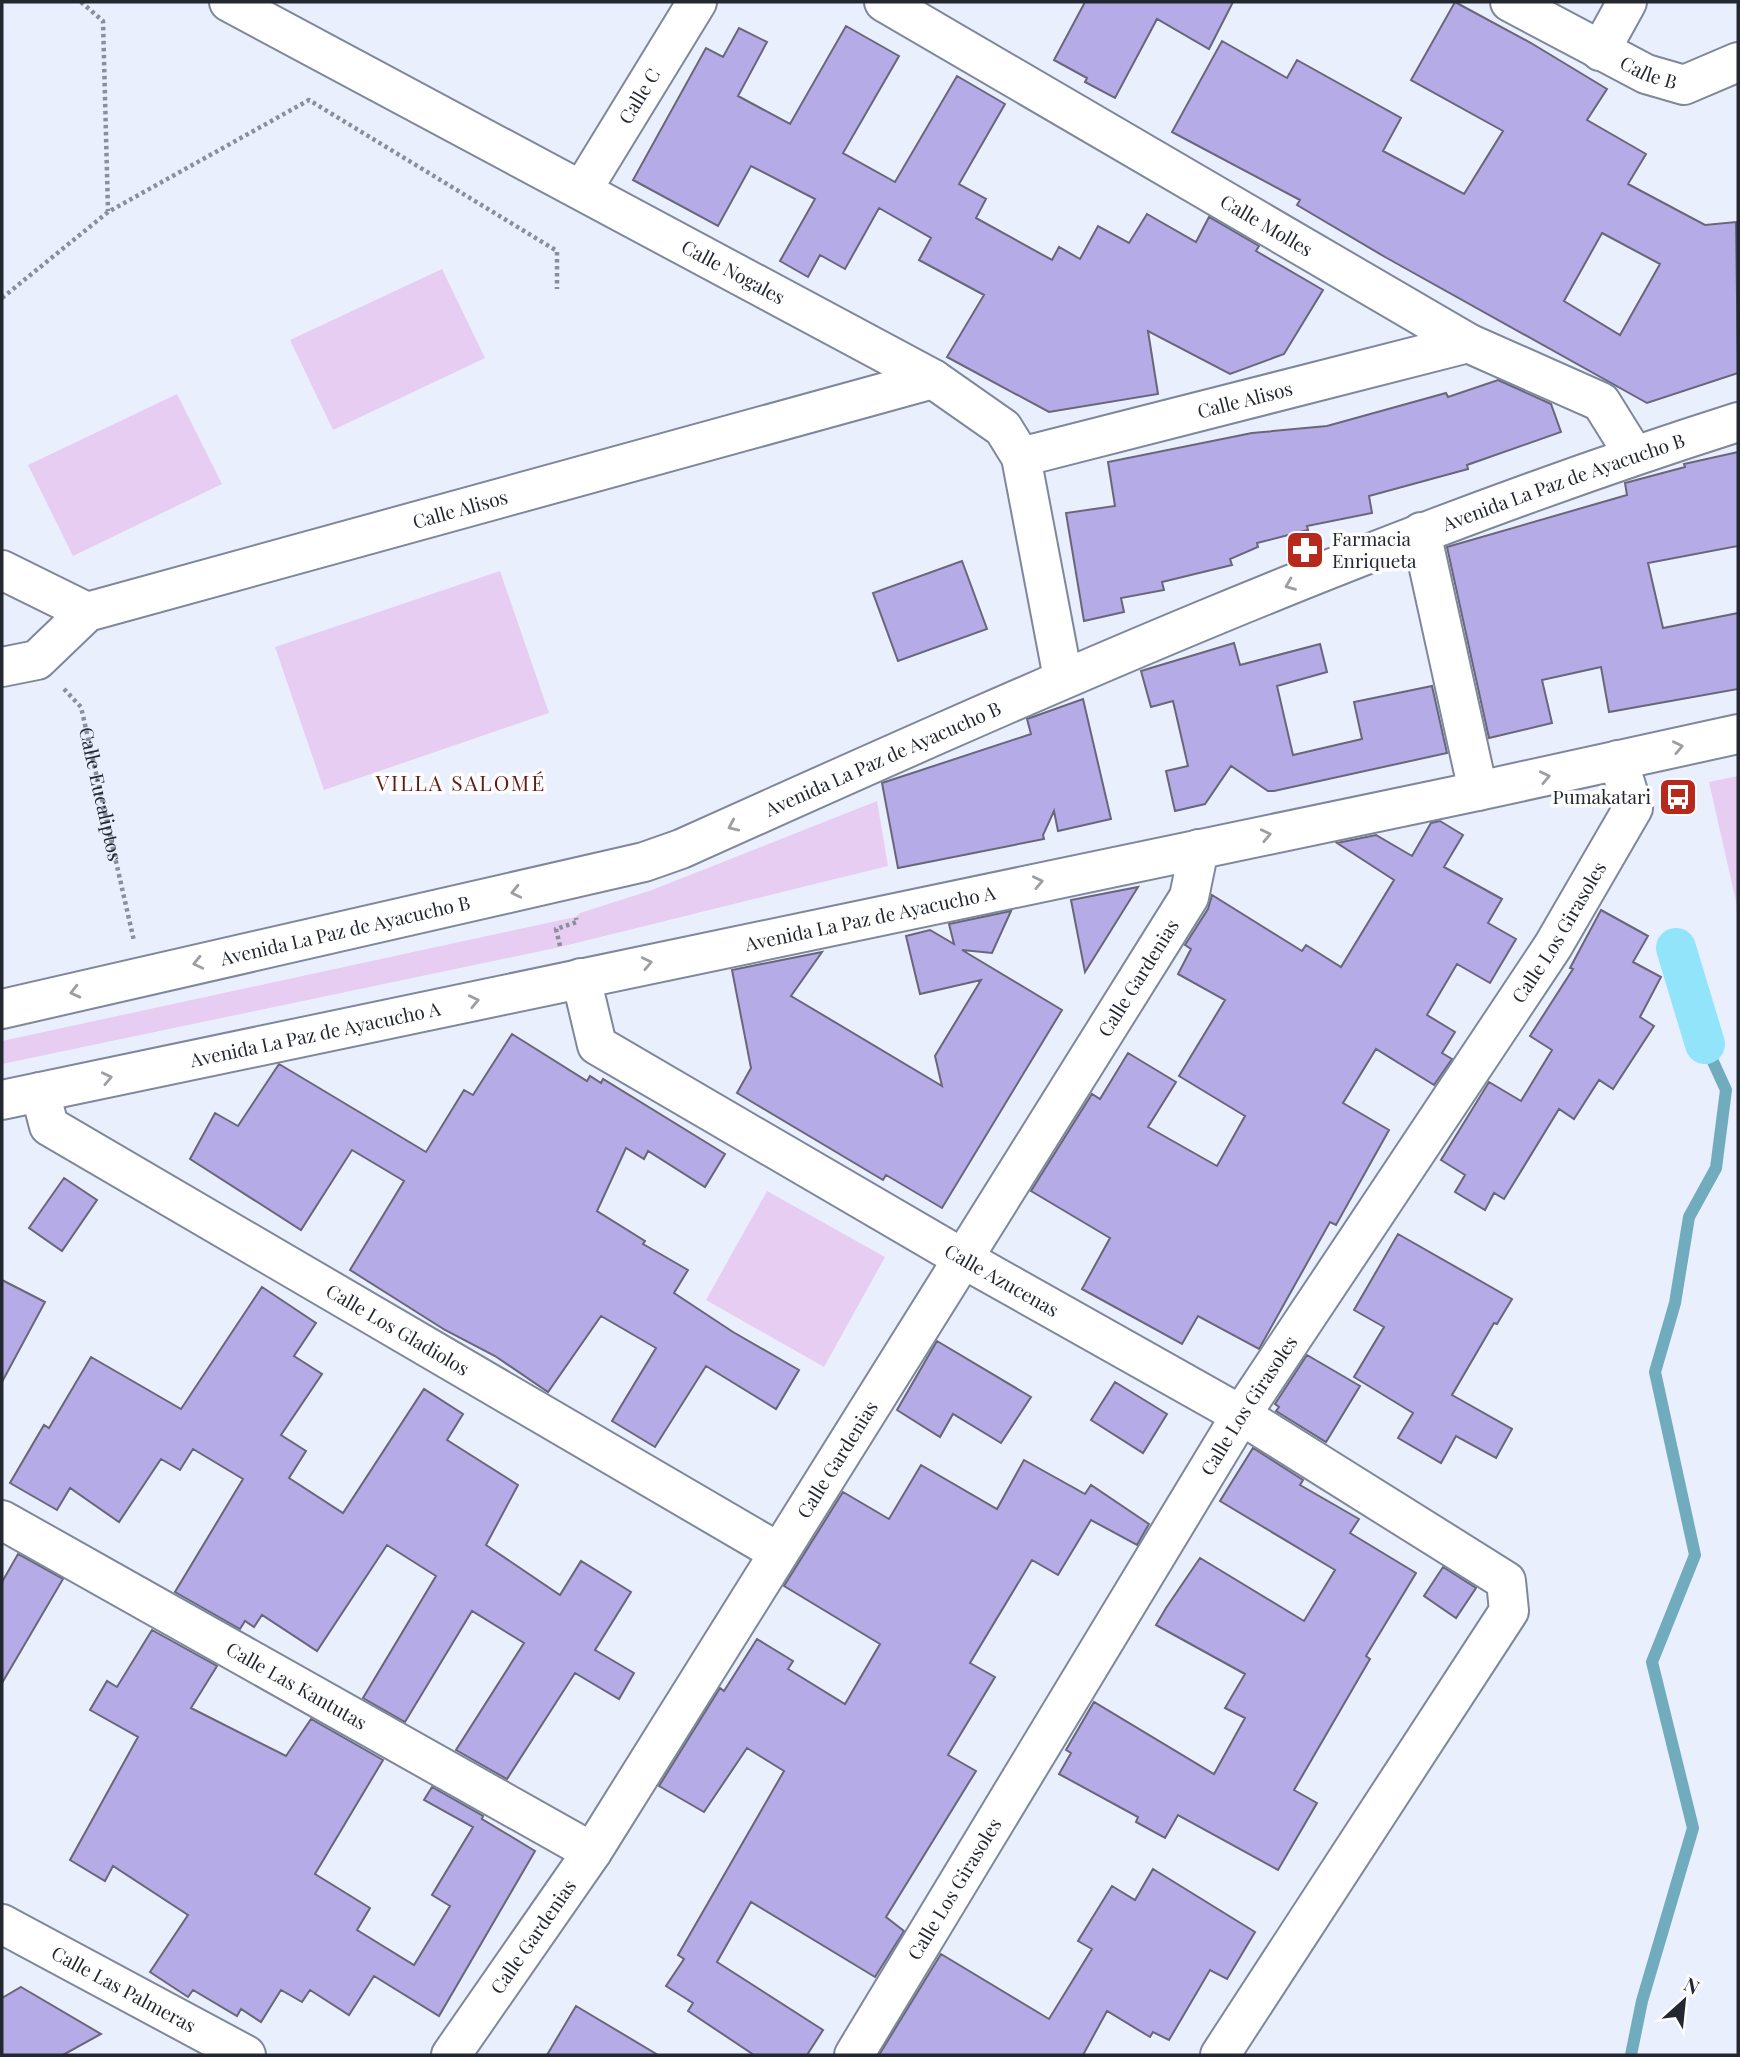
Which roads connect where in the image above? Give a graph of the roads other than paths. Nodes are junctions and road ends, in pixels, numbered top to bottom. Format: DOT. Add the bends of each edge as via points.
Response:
graph roads {
  1 [pos="229,2"];
  2 [pos="697,2"];
  3 [pos="884,2"];
  4 [pos="1510,2"];
  5 [pos="1627,2"];
  6 [pos="1600,51"];
  7 [pos="1738,62"];
  8 [pos="582,190"];
  9 [pos="1468,343"];
  10 [pos="933,379"];
  11 [pos="1738,422"];
  12 [pos="1634,455"];
  13 [pos="1021,457"];
  14 [pos="1421,532"];
  15 [pos="2,570"];
  16 [pos="87,612"];
  17 [pos="19,664"];
  18 [pos="1063,678"];
  19 [pos="1738,734"];
  20 [pos="1618,760"];
  21 [pos="1478,791"];
  22 [pos="1199,849"];
  23 [pos="581,978"];
  24 [pos="2,1009"];
  25 [pos="40,1092"];
  26 [pos="2,1100"];
  27 [pos="962,1258"];
  28 [pos="1241,1415"];
  29 [pos="2,1520"];
  30 [pos="778,1552"];
  31 [pos="592,1852"];
  32 [pos="2,1924"];
  33 [pos="198,2046"];
  34 [pos="246,2055"];
  35 [pos="451,2055"];
  36 [pos="854,2055"];
  37 [pos="1220,2055"];
  1 -- 8 [label="street, Calle Nogales"];
  2 -- 8 [label="street, Calle C"];
  3 -- 9 [label="street, Calle Molles"];
  4 -- 6 [label="street, Calle B"];
  5 -- 6 [label="street"];
  6 -- 7 [label="street, Calle B" via="1646,75 1684,85"];
  8 -- 10 [label="street, Calle Nogales"];
  9 -- 12 [label="street, Calle Molles" via="1601,402"];
  9 -- 13 [label="street, Calle Alisos"];
  10 -- 13 [label="street, Calle Nogales" via="1003,428"];
  10 -- 16 [label="street, Calle Alisos"];
  11 -- 12 [label="street, Avenida La Paz de Ayacucho B"];
  12 -- 14 [label="street, Avenida La Paz de Ayacucho B"];
  13 -- 18 [label="street, Calle Nogales"];
  14 -- 18 [label="street, Avenida La Paz de Ayacucho B, one-way"];
  14 -- 21 [label="street"];
  15 -- 16 [label="street"];
  16 -- 17 [label="street, Calle Alisos"];
  18 -- 24 [label="street, Avenida La Paz de Ayacucho B, one-way" via="644,862"];
  20 -- 19 [label="street, Avenida La Paz de Ayacucho A, one-way"];
  21 -- 20 [label="street, Avenida La Paz de Ayacucho A, one-way"];
  20 -- 28 [label="street, Calle Los Girasoles" via="1633,808 1553,946"];
  22 -- 21 [label="street, Avenida La Paz de Ayacucho A, one-way"];
  23 -- 22 [label="street, Avenida La Paz de Ayacucho A, one-way"];
  22 -- 27 [label="street, Calle Gardenias" via="1189,897"];
  25 -- 23 [label="street, Avenida La Paz de Ayacucho A, one-way"];
  23 -- 27 [label="street, Calle Azucenas" via="597,1045"];
  25 -- 26 [label="street, Avenida La Paz de Ayacucho A"];
  25 -- 30 [label="street, Calle Los Gladiolos" via="50,1126"];
  27 -- 28 [label="street, Calle Azucenas"];
  27 -- 30 [label="street, Calle Gardenias"];
  28 -- 36 [label="street, Calle Los Girasoles"];
  28 -- 37 [label="street, Calle Azucenas" via="1506,1581 1509,1611"];
  29 -- 31 [label="street, Calle Las Kantutas"];
  30 -- 31 [label="street, Calle Gardenias"];
  31 -- 35 [label="street, Calle Gardenias"];
  32 -- 33 [label="street, Calle Las Palmeras"];
  33 -- 34 [label="street, Calle Las Palmeras"];
}
